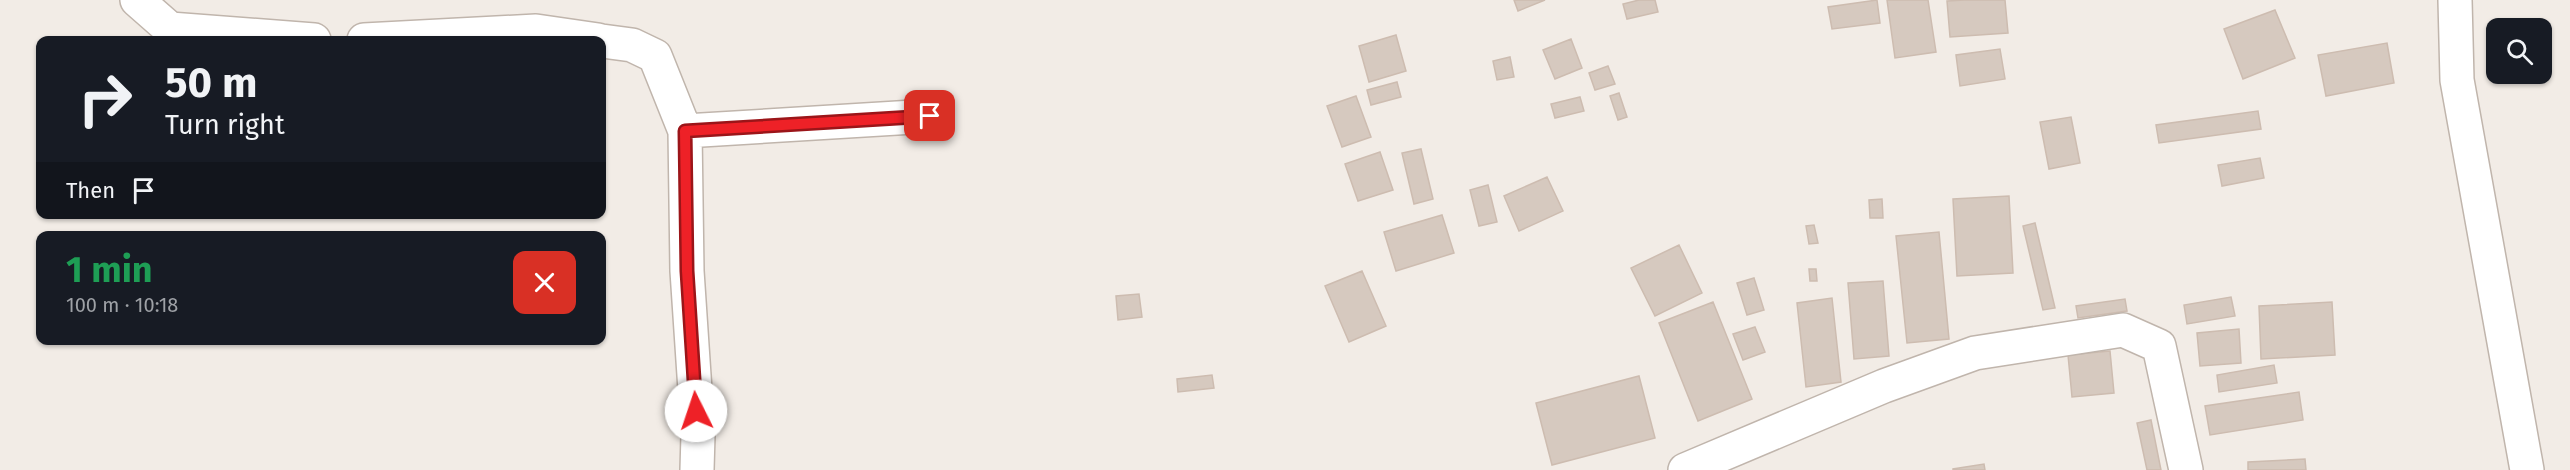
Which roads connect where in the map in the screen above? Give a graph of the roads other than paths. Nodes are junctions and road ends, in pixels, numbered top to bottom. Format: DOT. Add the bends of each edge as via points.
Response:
graph roads {
  1 [pos="136,0"];
  2 [pos="2456,0"];
  3 [pos="262,36"];
  4 [pos="450,36"];
  5 [pos="564,36"];
  6 [pos="606,42"];
  7 [pos="930,116"];
  8 [pos="685,131"];
  9 [pos="697,470"];
  10 [pos="1685,470"];
  11 [pos="2186,470"];
  12 [pos="2527,470"];
  1 -- 3 [label="street" via="170,29"];
  2 -- 12 [label="street" via="2457,80"];
  4 -- 5 [label="street" via="536,32"];
  6 -- 8 [label="street" via="632,45 655,56"];
  7 -- 8 [label="street"];
  8 -- 9 [label="street"];
  10 -- 11 [label="street" via="1884,386 1975,354 2123,330 2159,346"];
}
